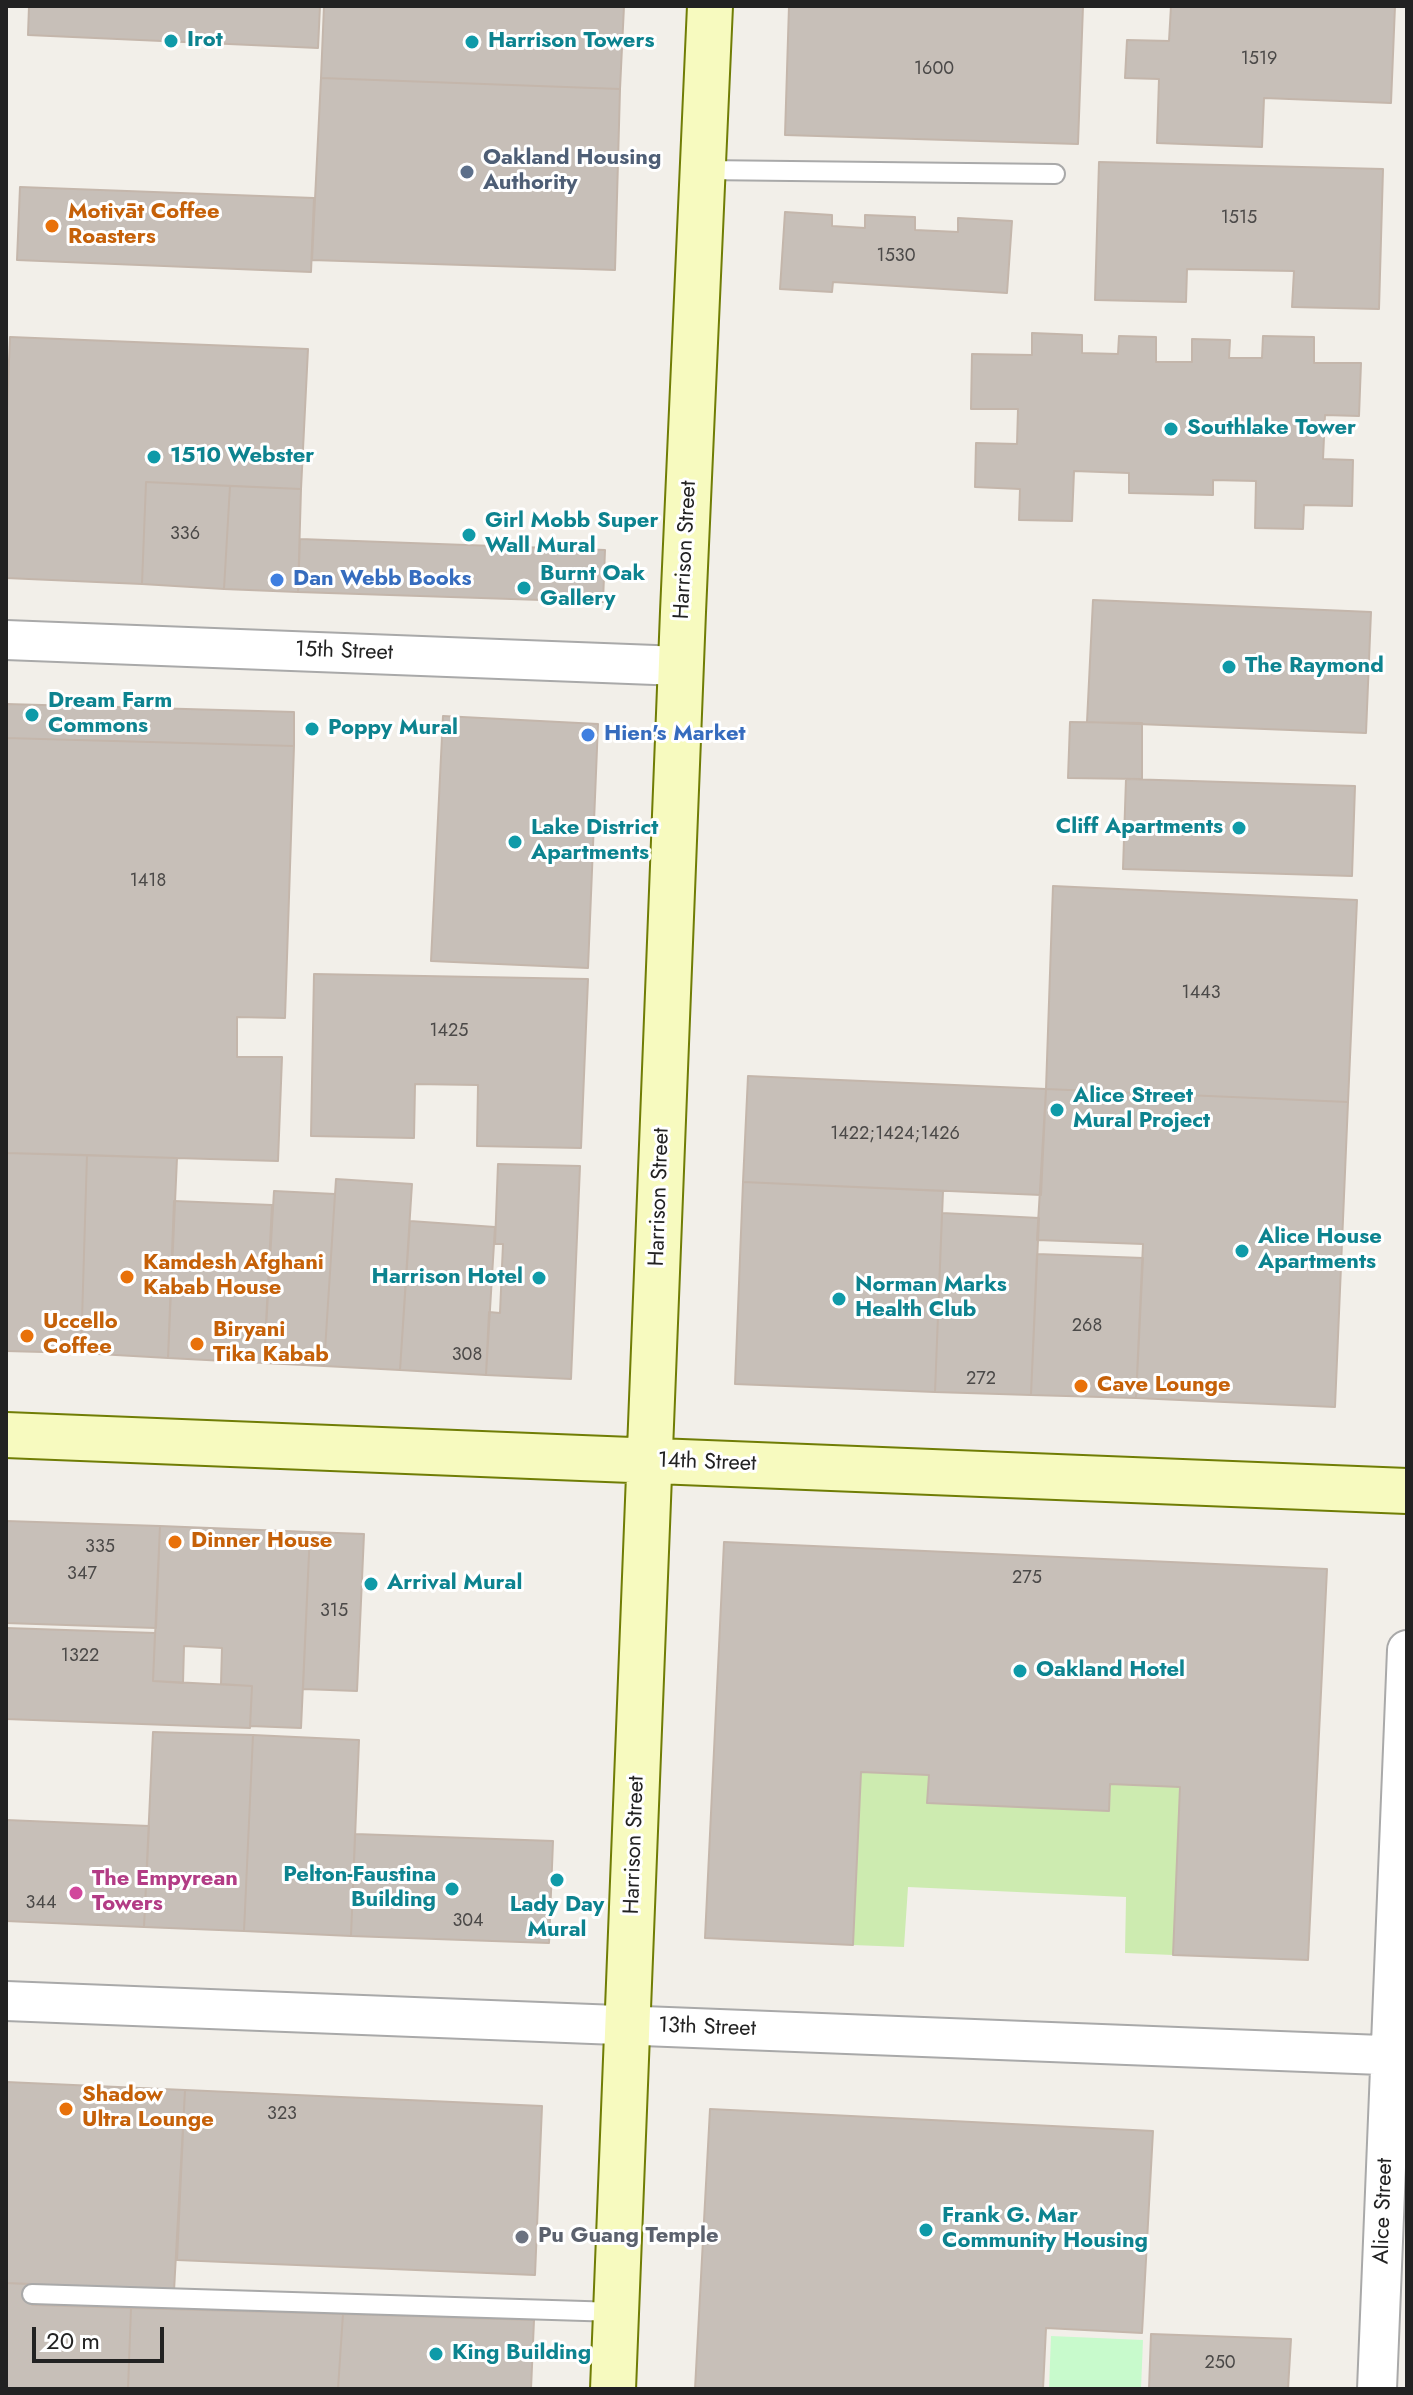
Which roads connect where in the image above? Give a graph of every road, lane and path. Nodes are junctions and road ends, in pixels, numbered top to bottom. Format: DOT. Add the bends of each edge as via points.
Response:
graph roads {
  1 [pos="710,6"];
  2 [pos="703,170"];
  3 [pos="1055,174"];
  4 [pos="6,640"];
  5 [pos="681,666"];
  6 [pos="6,1435"];
  7 [pos="650,1460"];
  8 [pos="1407,1491"];
  9 [pos="1407,1650"];
  10 [pos="6,2001"];
  11 [pos="629,2025"];
  12 [pos="1399,2056"];
  13 [pos="32,2294"];
  14 [pos="617,2312"];
  15 [pos="613,2389"];
  16 [pos="1377,2389"];
  1 -- 2 [label="street, Harrison Street"];
  2 -- 3 [label="lane"];
  2 -- 5 [label="street, Harrison Street"];
  4 -- 5 [label="street, 15th Street"];
  5 -- 7 [label="street, Harrison Street"];
  6 -- 7 [label="street, 14th Street"];
  7 -- 8 [label="street, 14th Street"];
  7 -- 11 [label="street, Harrison Street"];
  9 -- 12 [label="street, Alice Street"];
  10 -- 11 [label="street, 13th Street"];
  11 -- 12 [label="street, 13th Street"];
  11 -- 14 [label="street, Harrison Street"];
  12 -- 16 [label="street, Alice Street"];
  13 -- 14 [label="lane"];
  14 -- 15 [label="street, Harrison Street"];
}
